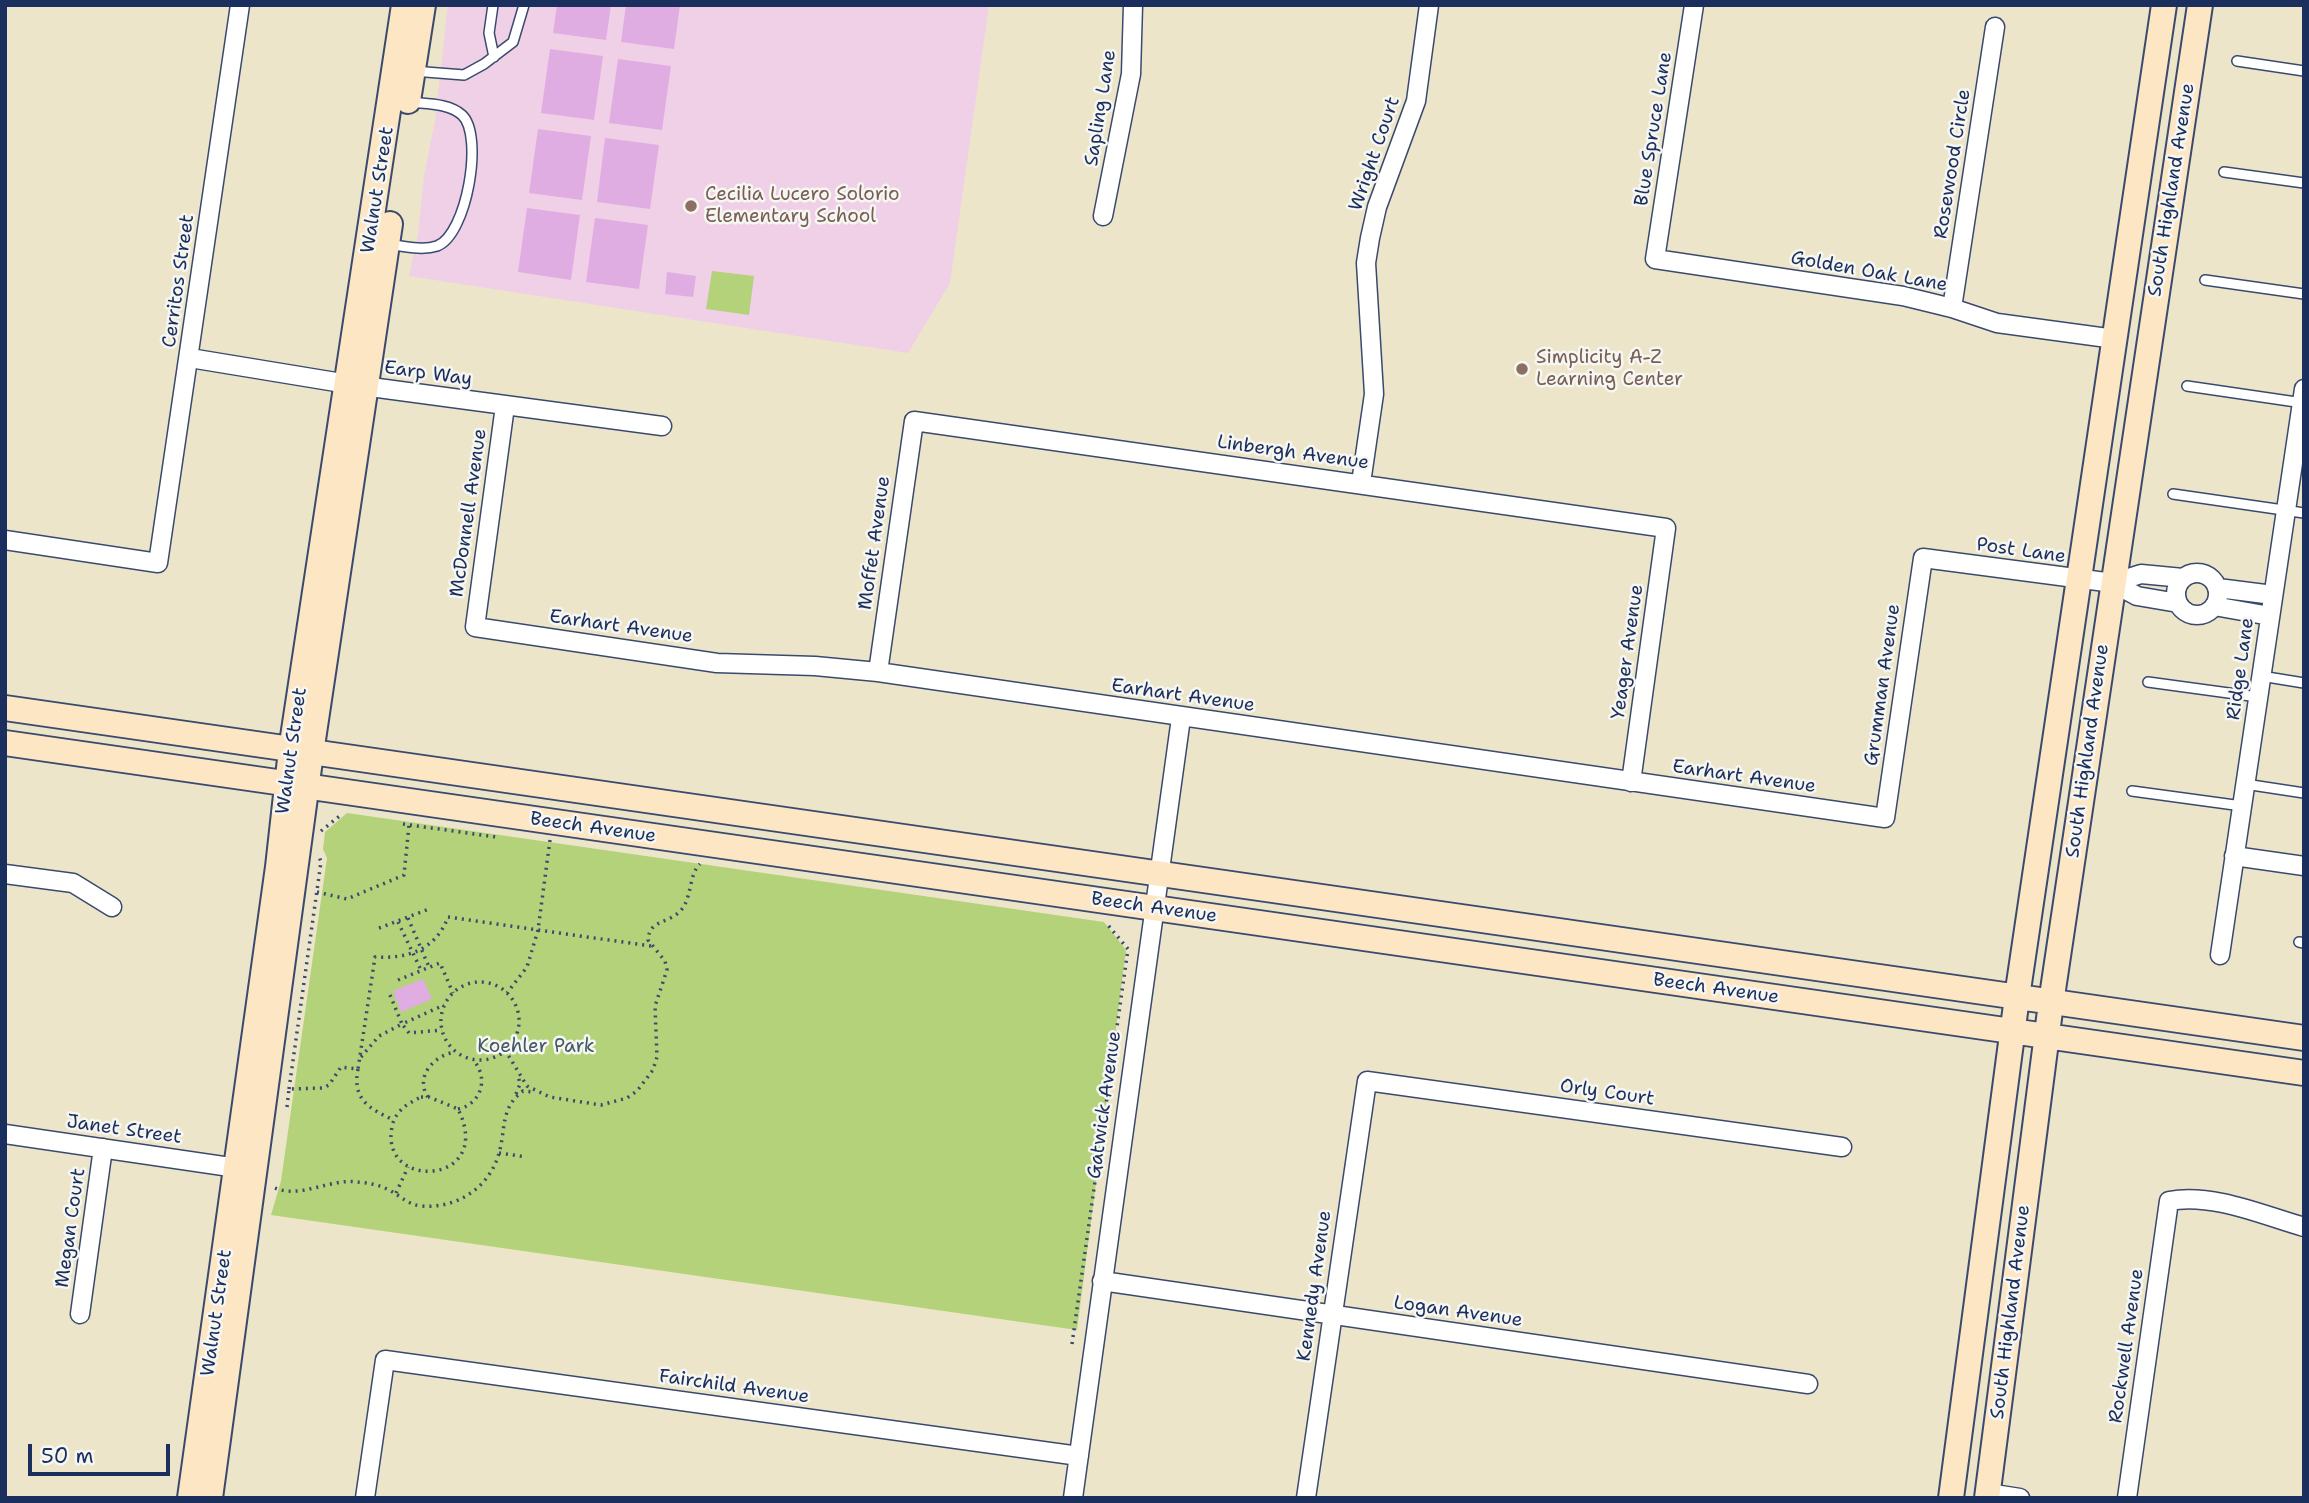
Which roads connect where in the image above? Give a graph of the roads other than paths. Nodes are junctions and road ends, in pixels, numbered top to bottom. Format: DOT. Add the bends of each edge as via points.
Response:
graph roads {
  1 [pos="240,5"];
  2 [pos="404,5"];
  3 [pos="423,5"];
  4 [pos="493,5"];
  5 [pos="524,5"];
  6 [pos="1133,5"];
  7 [pos="1429,5"];
  8 [pos="1694,5"];
  9 [pos="2164,5"];
  10 [pos="2200,5"];
  11 [pos="1995,27"];
  12 [pos="494,57"];
  13 [pos="2237,61"];
  14 [pos="2304,71"];
  15 [pos="406,85"];
  16 [pos="2224,172"];
  17 [pos="2304,183"];
  18 [pos="1103,216"];
  19 [pos="387,244"];
  20 [pos="1655,259"];
  21 [pos="2204,279"];
  22 [pos="2304,294"];
  23 [pos="1952,308"];
  24 [pos="2115,339"];
  25 [pos="190,358"];
  26 [pos="357,386"];
  27 [pos="2187,386"];
  28 [pos="2303,398"];
  29 [pos="505,406"];
  30 [pos="914,421"];
  31 [pos="662,426"];
  32 [pos="1361,483"];
  33 [pos="2173,494"];
  34 [pos="2295,511"];
  35 [pos="1667,528"];
  36 [pos="5,540"];
  37 [pos="1923,558"];
  38 [pos="2183,578"];
  39 [pos="2079,581"];
  40 [pos="2113,583"];
  41 [pos="2217,587"];
  42 [pos="2273,595"];
  43 [pos="2178,603"];
  44 [pos="2214,606"];
  45 [pos="2270,616"];
  46 [pos="475,627"];
  47 [pos="878,672"];
  48 [pos="2261,676"];
  49 [pos="2148,682"];
  50 [pos="2304,683"];
  51 [pos="2258,697"];
  52 [pos="5,708"];
  53 [pos="1181,718"];
  54 [pos="5,743"];
  55 [pos="301,752"];
  56 [pos="1631,782"];
  57 [pos="2245,784"];
  58 [pos="297,785"];
  59 [pos="2132,791"];
  60 [pos="2304,793"];
  61 [pos="2242,806"];
  62 [pos="1885,818"];
  63 [pos="2234,856"];
  64 [pos="2304,866"];
  65 [pos="1157,873"];
  66 [pos="5,874"];
  67 [pos="112,907"];
  68 [pos="1153,908"];
  69 [pos="2220,956"];
  70 [pos="2017,997"];
  71 [pos="2051,1003"];
  72 [pos="2014,1032"];
  73 [pos="2047,1036"];
  74 [pos="2304,1038"];
  75 [pos="2304,1073"];
  76 [pos="1367,1080"];
  77 [pos="5,1134"];
  78 [pos="1842,1147"];
  79 [pos="103,1148"];
  80 [pos="237,1168"];
  81 [pos="2304,1227"];
  82 [pos="1102,1281"];
  83 [pos="80,1314"];
  84 [pos="1332,1315"];
  85 [pos="1808,1384"];
  86 [pos="1079,1455"];
  87 [pos="1988,1496"];
  88 [pos="190,1498"];
  89 [pos="210,1498"];
  90 [pos="365,1498"];
  91 [pos="1073,1498"];
  92 [pos="1306,1498"];
  93 [pos="1951,1498"];
  94 [pos="2020,1498"];
  95 [pos="2127,1498"];
  1 -- 25 [label="street, Cerritos Street"];
  2 -- 15 [label="street, Walnut Street"];
  3 -- 15 [label="street, Walnut Street"];
  4 -- 12 [label="lane" via="489,33"];
  5 -- 12 [label="lane" via="513,42"];
  6 -- 18 [label="street, Sapling Lane" via="1131,74"];
  7 -- 32 [label="street, Wright Court" via="1416,102 1370,238 1367,263 1374,394"];
  8 -- 20 [label="street, Blue Spruce Lane"];
  9 -- 24 [label="street, South Highland Avenue"];
  10 -- 40 [label="street, South Highland Avenue"];
  11 -- 23 [label="street, Rosewood Circle"];
  12 -- 15 [label="lane" via="464,75"];
  13 -- 14 [label="lane"];
  15 -- 19 [label="street, Walnut Street"];
  15 -- 19 [label="lane" via="463,115 474,138 463,215 454,233 438,246"];
  15 -- 26 [label="street, Walnut Street"];
  16 -- 17 [label="lane"];
  19 -- 26 [label="street, Walnut Street"];
  20 -- 23 [label="street, Golden Oak Lane" via="1903,296"];
  21 -- 22 [label="lane"];
  23 -- 24 [label="street, Golden Oak Lane" via="1997,323"];
  24 -- 39 [label="street, South Highland Avenue"];
  25 -- 26 [label="street, Earp Way"];
  25 -- 36 [label="street, Cerritos Street" via="158,563"];
  26 -- 29 [label="street, Earp Way"];
  26 -- 55 [label="street, Walnut Street"];
  27 -- 28 [label="lane"];
  28 -- 34 [label="street, Ridge Lane"];
  29 -- 31 [label="street, Earp Way"];
  29 -- 46 [label="street, McDonnell Avenue"];
  30 -- 32 [label="street, Linbergh Avenue"];
  30 -- 47 [label="street, Moffet Avenue"];
  32 -- 35 [label="street, Linbergh Avenue"];
  33 -- 34 [label="lane"];
  34 -- 42 [label="street, Ridge Lane"];
  35 -- 56 [label="street, Yeager Avenue"];
  37 -- 39 [label="street, Post Lane"];
  37 -- 62 [label="street, Grumman Avenue"];
  38 -- 40 [label="street" via="2141,574"];
  38 -- 41 [label="street" via="2203,573"];
  38 -- 43 [label="street" via="2176,590"];
  39 -- 40 [label="street, Post Lane"];
  39 -- 70 [label="street, South Highland Avenue"];
  40 -- 43 [label="street" via="2137,596"];
  40 -- 71 [label="street, South Highland Avenue"];
  41 -- 42 [label="street"];
  41 -- 44 [label="street"];
  42 -- 45 [label="street, Ridge Lane"];
  43 -- 44 [label="street" via="2196,615"];
  44 -- 45 [label="street"];
  45 -- 48 [label="street, Ridge Lane"];
  46 -- 47 [label="street, Earhart Avenue" via="717,663"];
  47 -- 53 [label="street, Earhart Avenue"];
  48 -- 50 [label="lane"];
  48 -- 51 [label="street, Ridge Lane"];
  49 -- 51 [label="lane"];
  51 -- 57 [label="street, Ridge Lane"];
  52 -- 55 [label="street, Beech Avenue"];
  53 -- 56 [label="street, Earhart Avenue"];
  53 -- 65 [label="street, Gatwick Avenue"];
  54 -- 58 [label="street, Beech Avenue"];
  55 -- 58 [label="street, Walnut Street"];
  55 -- 65 [label="street, Beech Avenue"];
  56 -- 62 [label="street, Earhart Avenue"];
  57 -- 60 [label="lane"];
  57 -- 61 [label="street, Ridge Lane"];
  58 -- 68 [label="street, Beech Avenue"];
  58 -- 80 [label="street, Walnut Street"];
  58 -- 89 [label="street, Walnut Street"];
  59 -- 61 [label="lane"];
  61 -- 63 [label="street, Ridge Lane"];
  63 -- 64 [label="street"];
  63 -- 69 [label="street, Ridge Lane"];
  65 -- 68 [label="street, Gatwick Avenue"];
  65 -- 70 [label="street, Beech Avenue"];
  66 -- 67 [label="street" via="73,883"];
  68 -- 72 [label="street, Beech Avenue"];
  68 -- 82 [label="street, Gatwick Avenue"];
  70 -- 71 [label="street, Beech Avenue"];
  70 -- 72 [label="street, South Highland Avenue"];
  71 -- 73 [label="street, South Highland Avenue"];
  71 -- 74 [label="street, Beech Avenue"];
  72 -- 73 [label="street, Beech Avenue"];
  72 -- 93 [label="street, South Highland Avenue"];
  73 -- 75 [label="street, Beech Avenue"];
  73 -- 87 [label="street, South Highland Avenue"];
  76 -- 78 [label="street, Orly Court"];
  76 -- 84 [label="street, Kennedy Avenue"];
  77 -- 79 [label="street, Janet Street"];
  79 -- 80 [label="street, Janet Street"];
  79 -- 83 [label="street, Megan Court"];
  80 -- 88 [label="street, Walnut Street"];
  81 -- 95 [label="street, Rockwell Avenue" via="2210,1201 2169,1201"];
  82 -- 84 [label="street, Logan Avenue"];
  82 -- 86 [label="street, Gatwick Avenue"];
  84 -- 85 [label="street, Logan Avenue"];
  84 -- 92 [label="street, Kennedy Avenue"];
  86 -- 90 [label="street, Fairchild Avenue" via="385,1360"];
  86 -- 91 [label="street, Gatwick Avenue"];
  87 -- 94 [label="street"];
}
